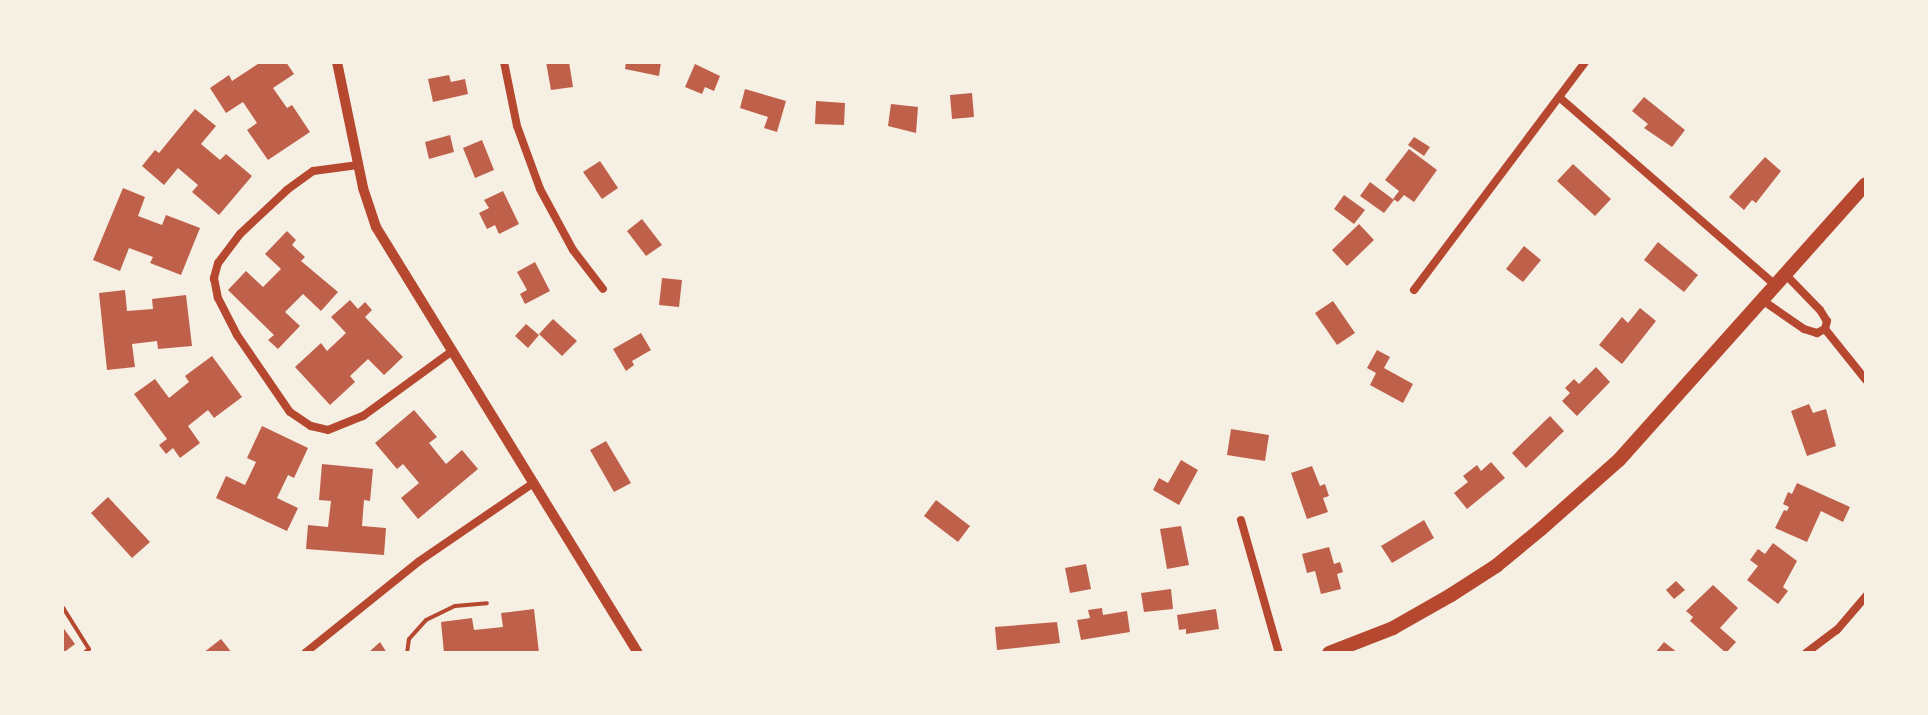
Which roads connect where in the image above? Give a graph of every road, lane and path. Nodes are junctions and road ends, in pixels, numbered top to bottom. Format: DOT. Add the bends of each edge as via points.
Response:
graph roads {
  1 [pos="337,62"];
  2 [pos="504,62"];
  3 [pos="1585,62"];
  4 [pos="1559,97"];
  5 [pos="358,165"];
  6 [pos="1866,184"];
  7 [pos="1785,274"];
  8 [pos="1775,285"];
  9 [pos="603,289"];
  10 [pos="1414,290"];
  11 [pos="1762,300"];
  12 [pos="1825,329"];
  13 [pos="452,351"];
  14 [pos="1866,380"];
  15 [pos="532,484"];
  16 [pos="1241,520"];
  17 [pos="1866,596"];
  18 [pos="487,603"];
  19 [pos="62,606"];
  20 [pos="84,653"];
  21 [pos="305,653"];
  22 [pos="407,653"];
  23 [pos="638,653"];
  24 [pos="1279,653"];
  25 [pos="1329,653"];
  26 [pos="1806,653"];
  1 -- 5 [label="street"];
  2 -- 9 [label="street" via="517,126 540,189 573,250"];
  3 -- 4 [label="street"];
  4 -- 8 [label="street"];
  4 -- 10 [label="street"];
  5 -- 13 [label="street" via="376,227"];
  5 -- 13 [label="street" via="313,171 259,216 218,263 218,298 290,412 328,430 363,416"];
  6 -- 7 [label="main road"];
  7 -- 8 [label="main road"];
  7 -- 12 [label="street" via="1820,310"];
  8 -- 11 [label="main road"];
  11 -- 12 [label="street" via="1804,329"];
  11 -- 25 [label="main road" via="1619,460 1496,566 1393,628"];
  12 -- 14 [label="street"];
  13 -- 15 [label="street"];
  15 -- 21 [label="street" via="418,562"];
  15 -- 23 [label="street"];
  16 -- 24 [label="street"];
  17 -- 26 [label="street" via="1837,630"];
  18 -- 22 [label="lane" via="455,606 426,620 409,639"];
  19 -- 20 [label="lane" via="89,649"];
}
